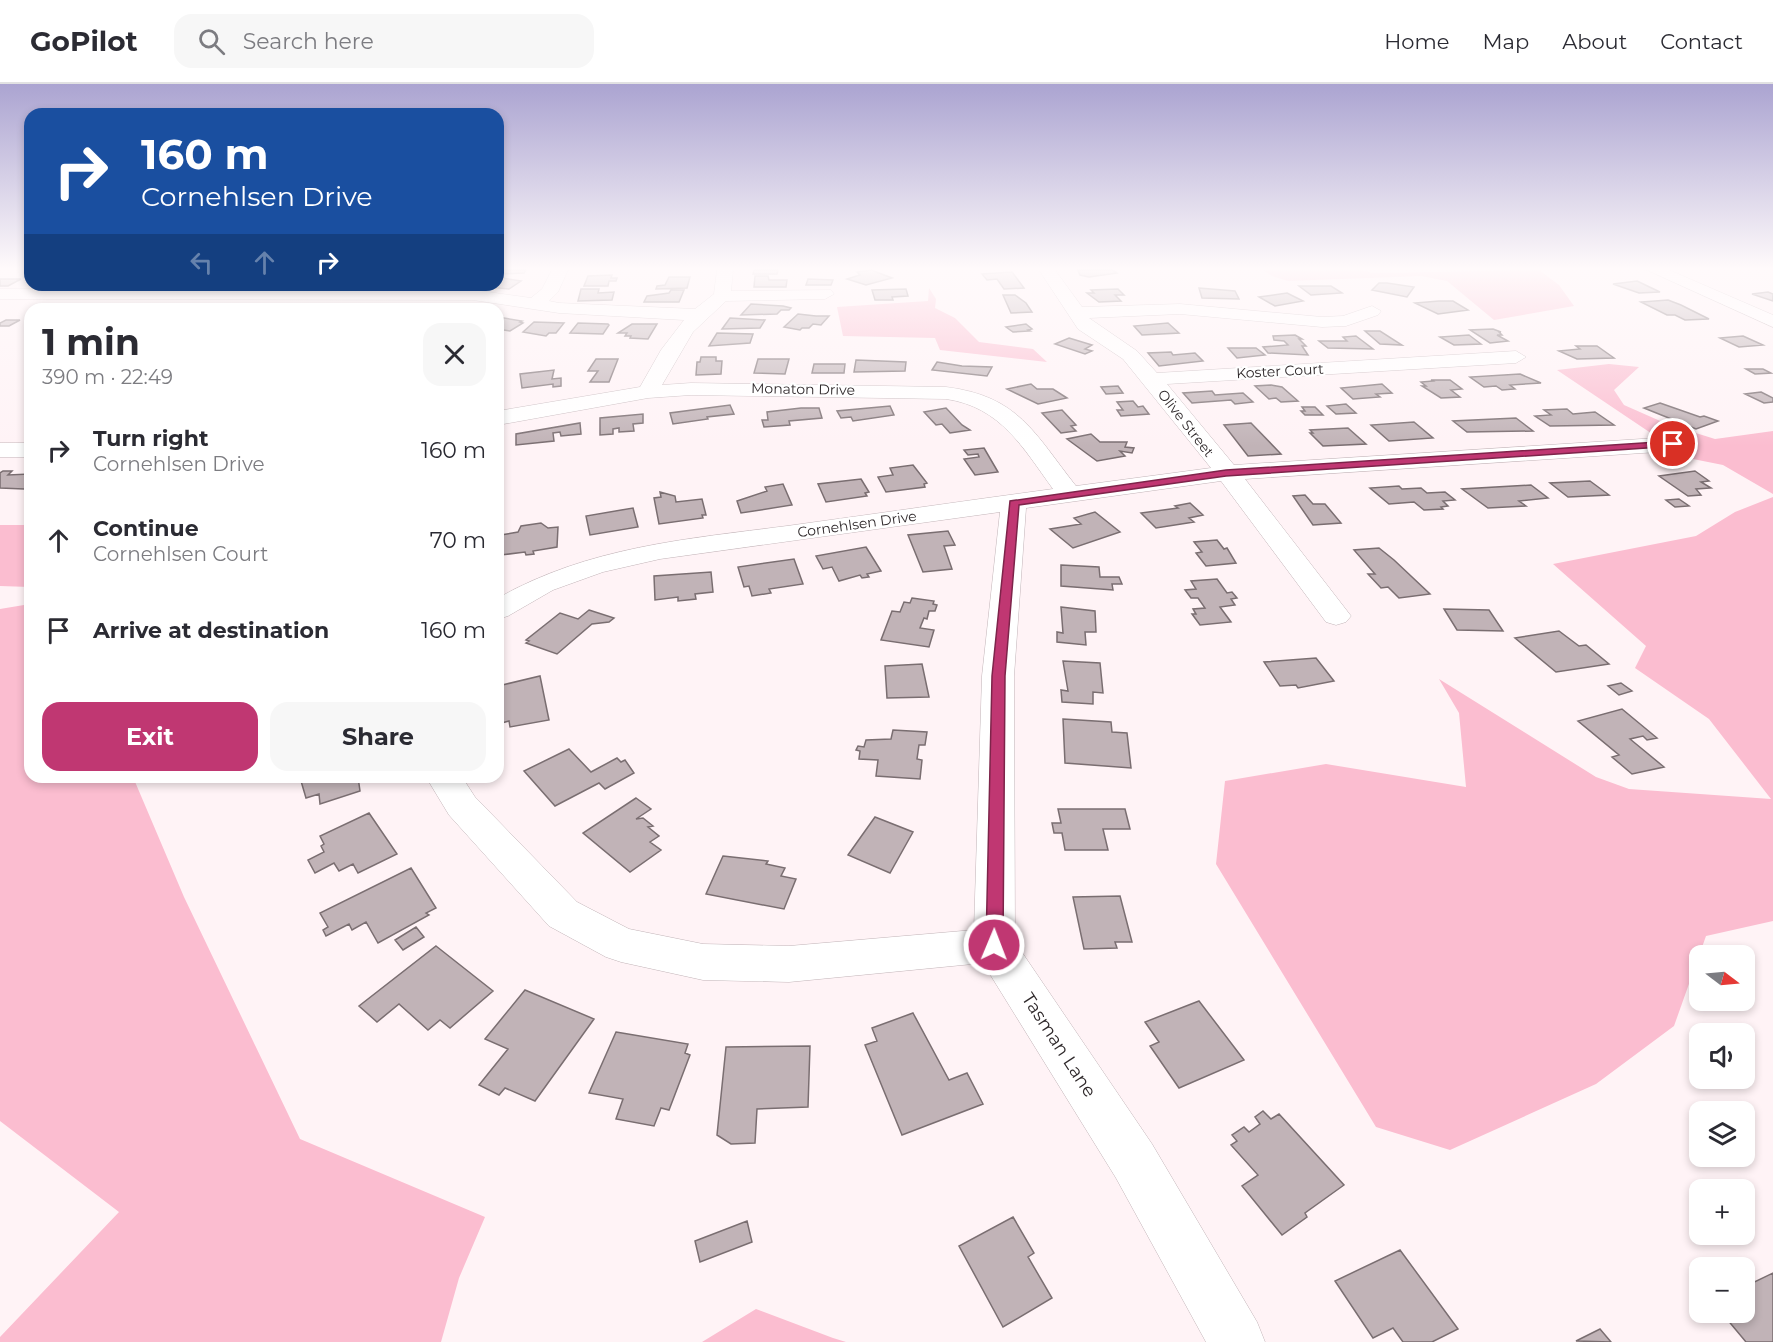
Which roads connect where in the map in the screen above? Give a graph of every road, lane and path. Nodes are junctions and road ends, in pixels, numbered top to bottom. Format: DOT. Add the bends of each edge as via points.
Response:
graph roads {
  1 [pos="684,329"];
  2 [pos="1090,329"];
  3 [pos="1516,357"];
  4 [pos="1152,378"];
  5 [pos="648,392"];
  6 [pos="504,417"];
  7 [pos="1673,444"];
  8 [pos="0,450"];
  9 [pos="24,450"];
  10 [pos="1226,473"];
  11 [pos="1068,493"];
  12 [pos="1014,503"];
  13 [pos="504,607"];
  14 [pos="1336,616"];
  15 [pos="448,783"];
  16 [pos="994,945"];
  17 [pos="1237,1342"];
  1 -- 5 [label="street"];
  2 -- 4 [label="street, Olive Street" via="1130,355"];
  3 -- 4 [label="street, Koster Court"];
  4 -- 10 [label="street, Olive Street"];
  5 -- 6 [label="street, Monaton Drive"];
  5 -- 11 [label="street, Monaton Drive" via="731,388 924,391 965,396 997,408 1011,421"];
  7 -- 10 [label="street, Cornehlsen Drive"];
  8 -- 9 [label="street"];
  10 -- 11 [label="street, Cornehlsen Drive"];
  10 -- 14 [label="street, Olive Street"];
  11 -- 12 [label="street, Cornehlsen Drive"];
  12 -- 13 [label="street, Cornehlsen Drive" via="660,551 595,565 543,584"];
  12 -- 16 [label="street" via="998,676"];
  15 -- 16 [label="street" via="462,806 563,914 621,945 704,962 789,964"];
  16 -- 17 [label="street, Tasman Lane" via="1134,1161"];
}
